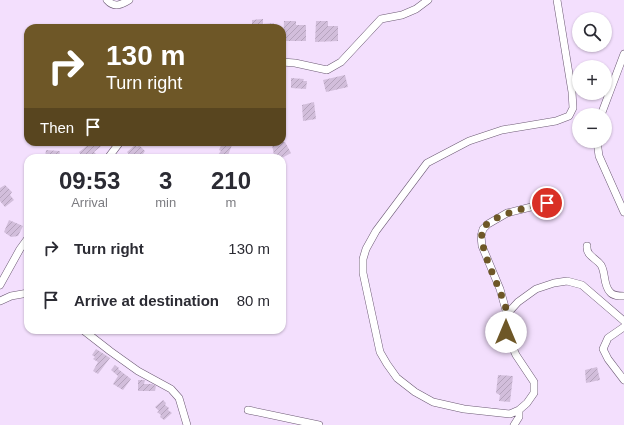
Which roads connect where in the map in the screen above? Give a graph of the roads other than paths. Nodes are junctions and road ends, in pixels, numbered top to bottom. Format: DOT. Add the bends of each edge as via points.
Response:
graph roads {
  1 [pos="107,0"];
  2 [pos="129,0"];
  3 [pos="428,0"];
  4 [pos="557,0"];
  5 [pos="624,54"];
  6 [pos="286,62"];
  7 [pos="604,108"];
  8 [pos="598,148"];
  9 [pos="547,203"];
  10 [pos="624,212"];
  11 [pos="24,244"];
  12 [pos="586,246"];
  13 [pos="0,285"];
  14 [pos="24,294"];
  15 [pos="624,296"];
  16 [pos="0,301"];
  17 [pos="507,314"];
  18 [pos="624,321"];
  19 [pos="624,327"];
  20 [pos="88,334"];
  21 [pos="624,380"];
  22 [pos="248,410"];
  23 [pos="519,410"];
  24 [pos="187,425"];
  25 [pos="319,425"];
  26 [pos="514,425"];
  1 -- 2 [label="street" via="122,5"];
  3 -- 6 [label="street" via="402,15 381,19 341,62 327,70"];
  4 -- 23 [label="street" via="572,92 573,108 569,116 556,121 502,130 469,141 427,163 376,231 363,259 363,272 380,352 397,378 433,402 464,409 510,414"];
  5 -- 7 [label="street"];
  8 -- 10 [label="street" via="599,156"];
  9 -- 17 [label="street" via="508,213 483,229 482,246 500,289"];
  11 -- 13 [label="street"];
  12 -- 15 [label="street" via="586,250 602,268 610,292"];
  14 -- 16 [label="street"];
  17 -- 18 [label="street" via="536,289 567,281 582,285"];
  17 -- 23 [label="street" via="506,332 516,355 534,382 534,393"];
  19 -- 21 [label="street" via="608,338 603,349"];
  20 -- 24 [label="street" via="138,371 172,389 179,398"];
  22 -- 25 [label="street"];
  23 -- 26 [label="street" via="519,417"];
}
